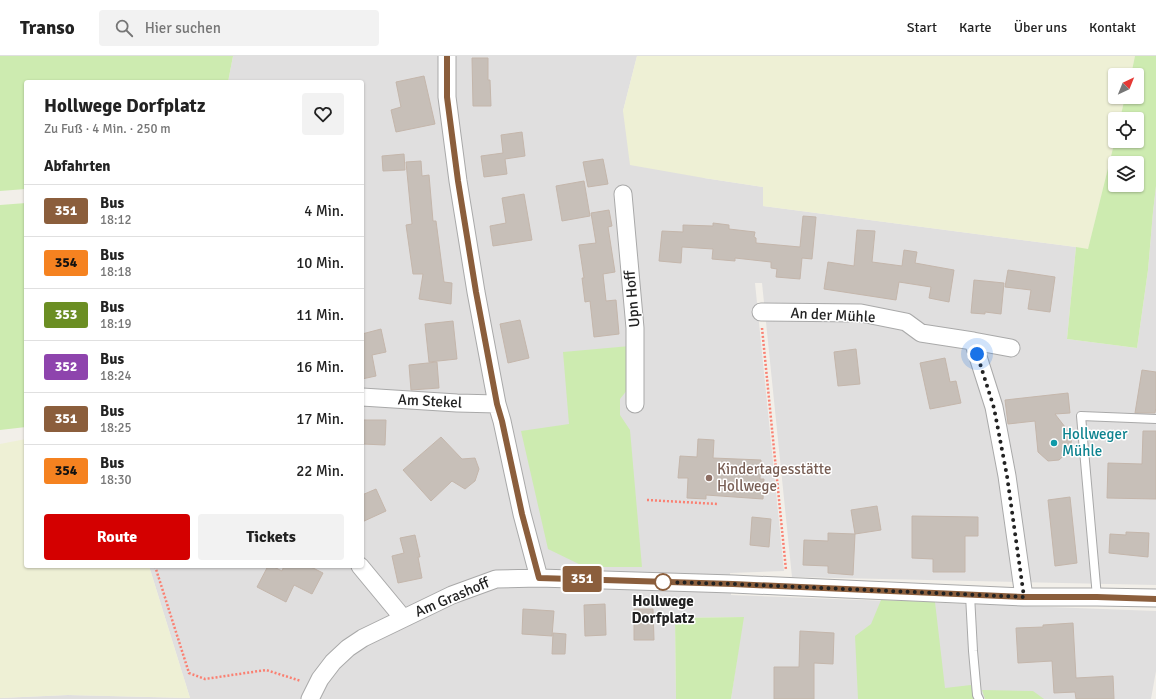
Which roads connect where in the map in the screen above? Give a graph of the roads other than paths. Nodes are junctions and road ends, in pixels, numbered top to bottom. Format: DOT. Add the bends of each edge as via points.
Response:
graph roads {
  1 [pos="447,56"];
  2 [pos="623,194"];
  3 [pos="761,312"];
  4 [pos="973,341"];
  5 [pos="1010,348"];
  6 [pos="364,397"];
  7 [pos="497,404"];
  8 [pos="635,404"];
  9 [pos="1156,419"];
  10 [pos="362,568"];
  11 [pos="539,578"];
  12 [pos="970,595"];
  13 [pos="1024,597"];
  14 [pos="1097,597"];
  15 [pos="1156,598"];
  16 [pos="403,618"];
  17 [pos="313,693"];
  18 [pos="979,699"];
  1 -- 7 [label="street" via="447,97 458,181"];
  2 -- 8 [label="street, Upn Hoff" via="635,328"];
  3 -- 4 [label="street, An der Mühle" via="861,313 906,322 921,333"];
  4 -- 5 [label="street, An der Mühle"];
  4 -- 13 [label="street" via="994,408 1007,476"];
  6 -- 7 [label="street, Am Stekel"];
  7 -- 11 [label="street"];
  9 -- 14 [label="lane" via="1081,416"];
  10 -- 16 [label="street"];
  11 -- 12 [label="street, Am Grashoff"];
  11 -- 16 [label="street, Am Grashoff" via="496,579 452,595"];
  12 -- 13 [label="street, Am Grashoff"];
  12 -- 18 [label="lane"];
  13 -- 14 [label="street, Am Grashoff"];
  14 -- 15 [label="street, Am Grashoff"];
  16 -- 17 [label="street, Am Grashoff" via="362,638 348,648 333,662"];
}
